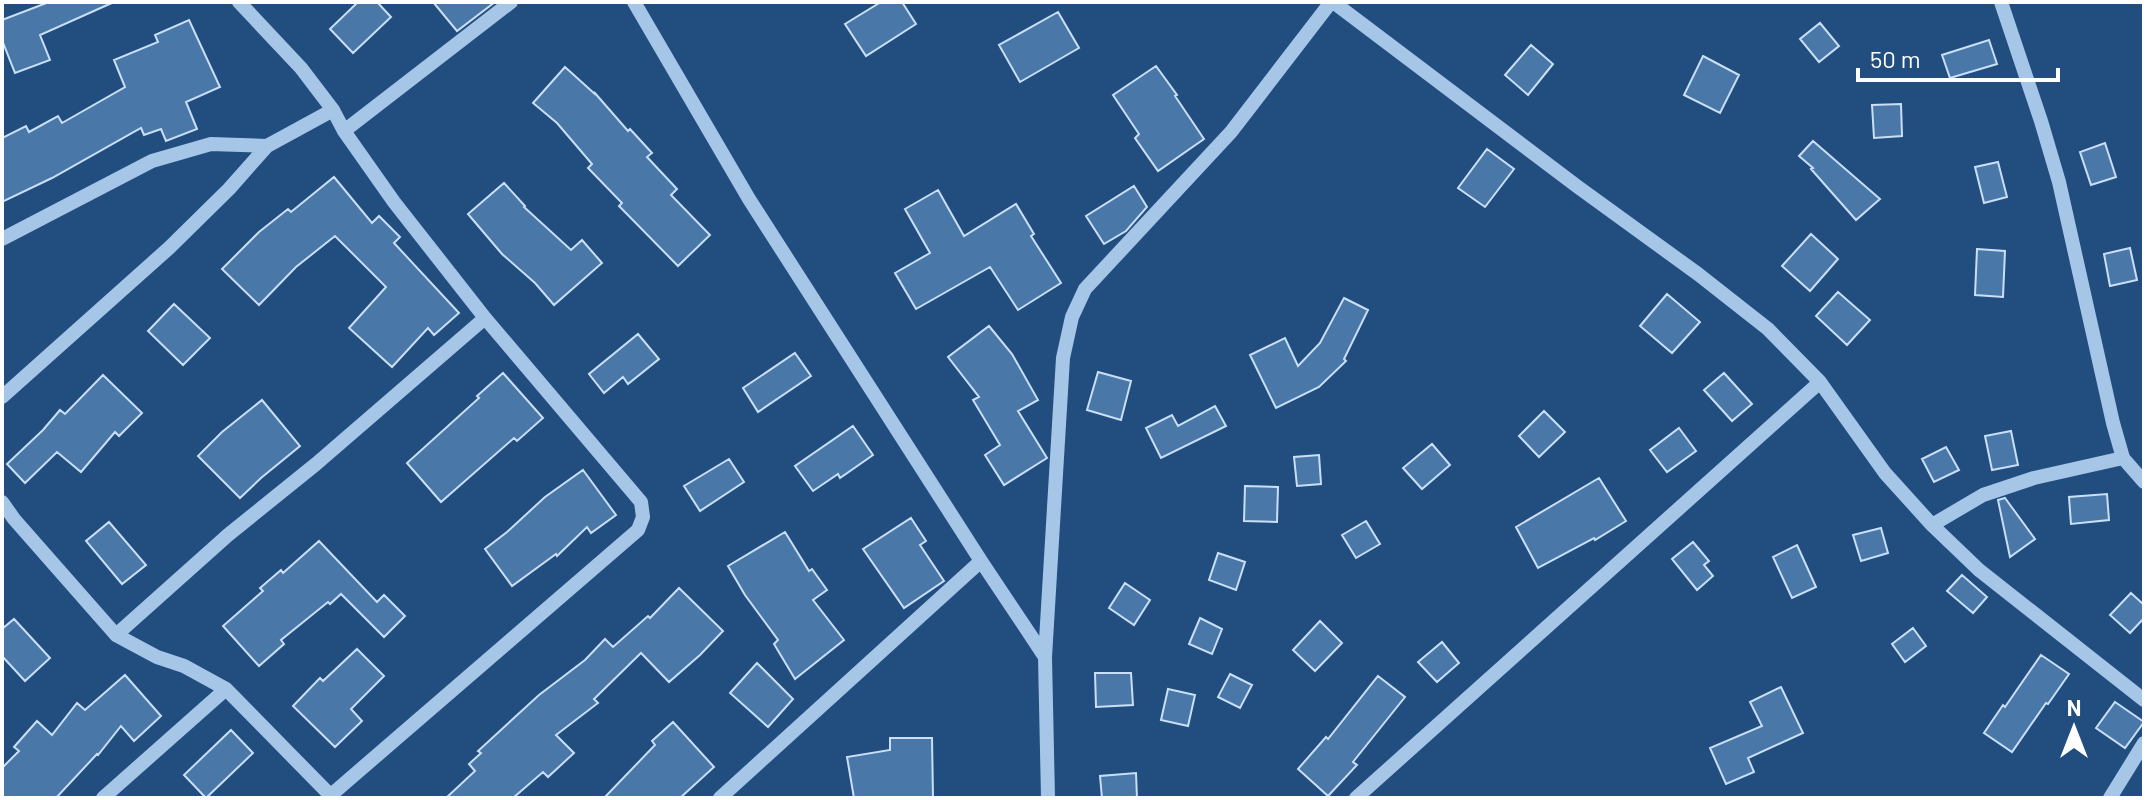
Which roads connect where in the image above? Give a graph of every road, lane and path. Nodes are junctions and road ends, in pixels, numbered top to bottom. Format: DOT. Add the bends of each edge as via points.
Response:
graph roads {
  1 [pos="239,2"];
  2 [pos="511,2"];
  3 [pos="634,2"];
  4 [pos="1332,2"];
  5 [pos="2001,2"];
  6 [pos="333,110"];
  7 [pos="344,131"];
  8 [pos="267,146"];
  9 [pos="2,239"];
  10 [pos="485,318"];
  11 [pos="1820,382"];
  12 [pos="2,397"];
  13 [pos="2123,458"];
  14 [pos="2144,482"];
  15 [pos="2,502"];
  16 [pos="8,524"];
  17 [pos="1932,525"];
  18 [pos="981,561"];
  19 [pos="116,635"];
  20 [pos="1045,657"];
  21 [pos="226,689"];
  22 [pos="2144,700"];
  23 [pos="2144,743"];
  24 [pos="332,796"];
  25 [pos="103,798"];
  26 [pos="720,798"];
  27 [pos="1048,798"];
  28 [pos="1356,798"];
  29 [pos="2110,798"];
  1 -- 6 [label="street"];
  2 -- 7 [label="street"];
  3 -- 18 [label="street" via="749,199"];
  4 -- 11 [label="street" via="1698,274 1768,329"];
  4 -- 20 [label="street" via="1231,132 1085,289 1072,317 1063,358"];
  5 -- 13 [label="street" via="2059,182"];
  6 -- 7 [label="street"];
  6 -- 8 [label="street"];
  7 -- 10 [label="street"];
  8 -- 9 [label="street" via="211,144 152,161"];
  8 -- 12 [label="street" via="169,248"];
  10 -- 19 [label="street"];
  10 -- 24 [label="street" via="641,502 643,517 638,530"];
  11 -- 17 [label="street" via="1885,473"];
  11 -- 28 [label="street"];
  13 -- 14 [label="street"];
  13 -- 17 [label="street" via="1983,495"];
  15 -- 16 [label="street"];
  16 -- 19 [label="street"];
  17 -- 22 [label="street" via="1979,570"];
  18 -- 20 [label="street"];
  18 -- 26 [label="street"];
  19 -- 21 [label="street"];
  20 -- 27 [label="street"];
  21 -- 24 [label="street"];
  21 -- 25 [label="street"];
  23 -- 29 [label="street"];
}
